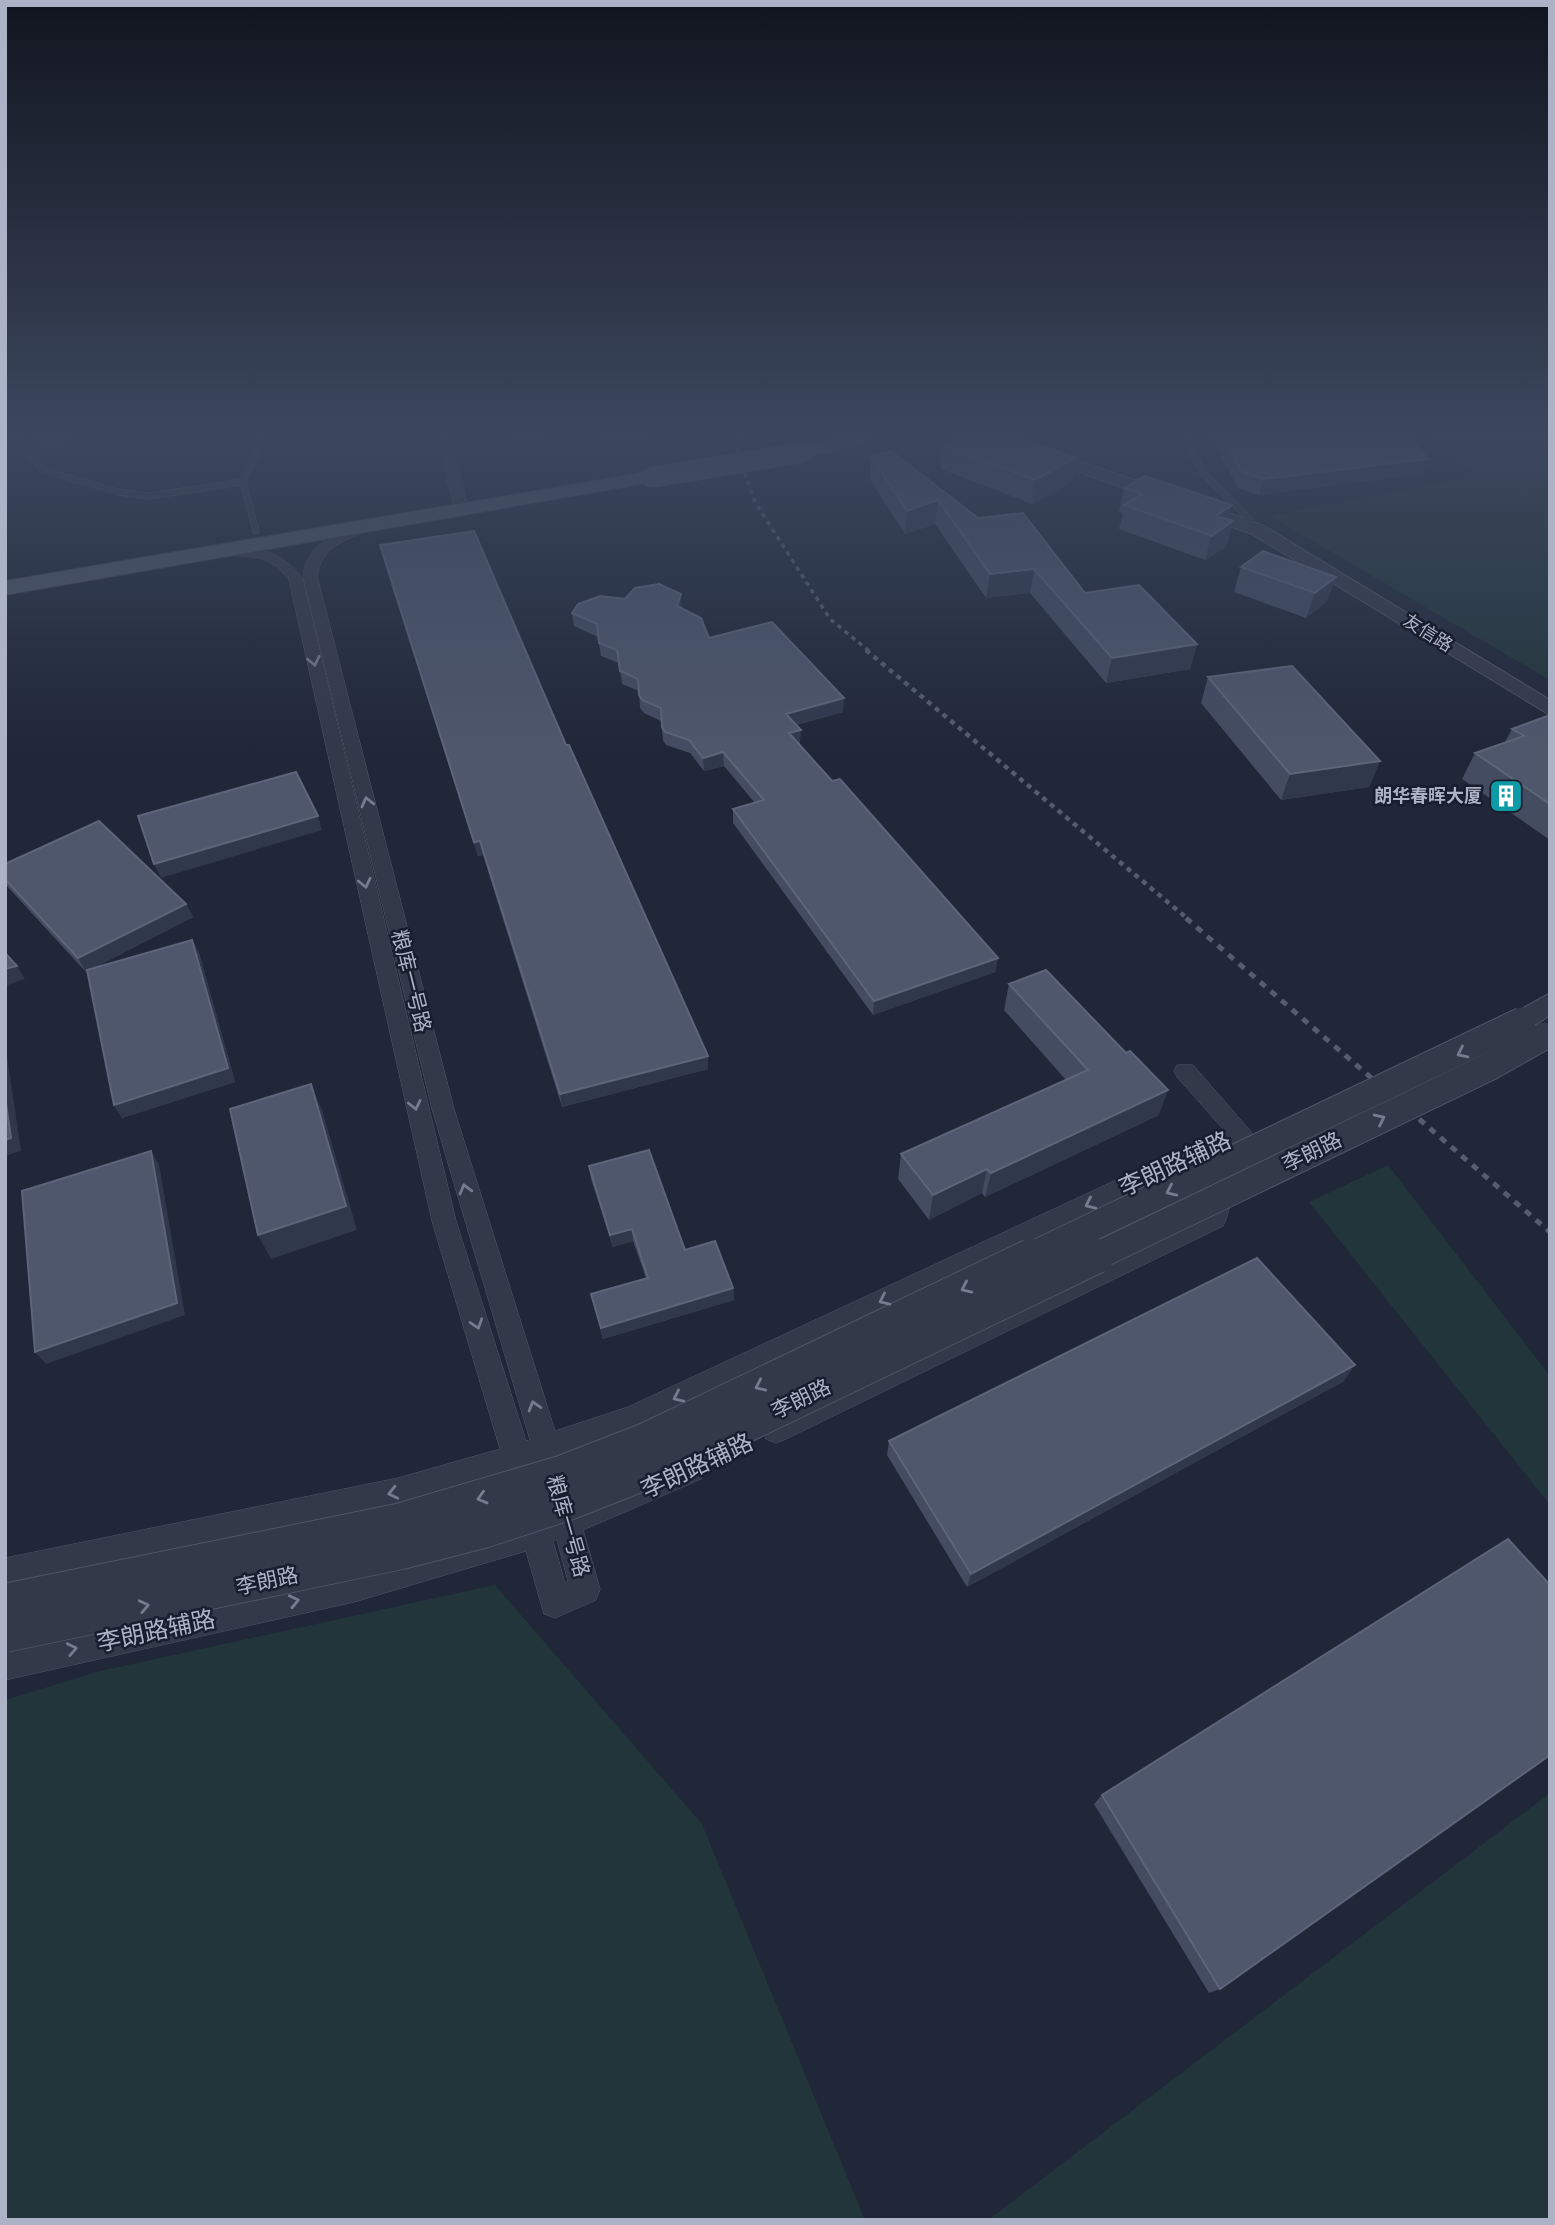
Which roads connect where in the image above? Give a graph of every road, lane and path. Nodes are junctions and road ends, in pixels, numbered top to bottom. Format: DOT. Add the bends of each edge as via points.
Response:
graph roads {
  1 [pos="191,542"];
  2 [pos="278,542"];
  3 [pos="331,542"];
  4 [pos="1277,542"];
  5 [pos="1290,542"];
  6 [pos="225,551"];
  7 [pos="5,573"];
  8 [pos="5,587"];
  9 [pos="1550,700"];
  10 [pos="1550,709"];
  11 [pos="1550,1002"];
  12 [pos="1539,1030"];
  13 [pos="1185,1072"];
  14 [pos="1240,1133"];
  15 [pos="546,1449"];
  16 [pos="516,1458"];
  17 [pos="566,1522"];
  18 [pos="536,1532"];
  19 [pos="5,1573"];
  20 [pos="5,1601"];
  21 [pos="5,1635"];
  22 [pos="5,1664"];
  1 -- 7 [label="main road"];
  2 -- 6 [label="main road"];
  15 -- 3 [label="street, 粮库一号路, one-way" via="443,1109 310,576 310,567"];
  4 -- 10 [label="street, 友信路"];
  5 -- 9 [label="street, 友信路"];
  6 -- 8 [label="main road"];
  6 -- 16 [label="street, 粮库一号路, one-way" via="270,556 283,562 296,580 444,1221"];
  11 -- 12 [label="street, 李朗路"];
  12 -- 20 [label="street, 李朗路, one-way, bridge" via="646,1440 585,1463 398,1521"];
  21 -- 12 [label="street, 李朗路, one-way, bridge" via="401,1552 571,1502 672,1461 1490,1066"];
  13 -- 14 [label="street"];
  14 -- 15 [label="street, 李朗路辅路, one-way" via="634,1417"];
  14 -- 17 [label="street, 李朗路辅路" via="1214,1219 662,1484"];
  15 -- 16 [label="street, 李朗路辅路"];
  15 -- 17 [label="street, 粮库一号路"];
  16 -- 18 [label="street, 粮库一号路"];
  16 -- 19 [label="street, 李朗路辅路, one-way" via="398,1492"];
  17 -- 18 [label="street, 李朗路辅路"];
  17 -- 18 [label="street, 粮库一号路" via="585,1589 555,1603"];
  22 -- 18 [label="street, 李朗路辅路, one-way" via="323,1594 475,1554"];
}
